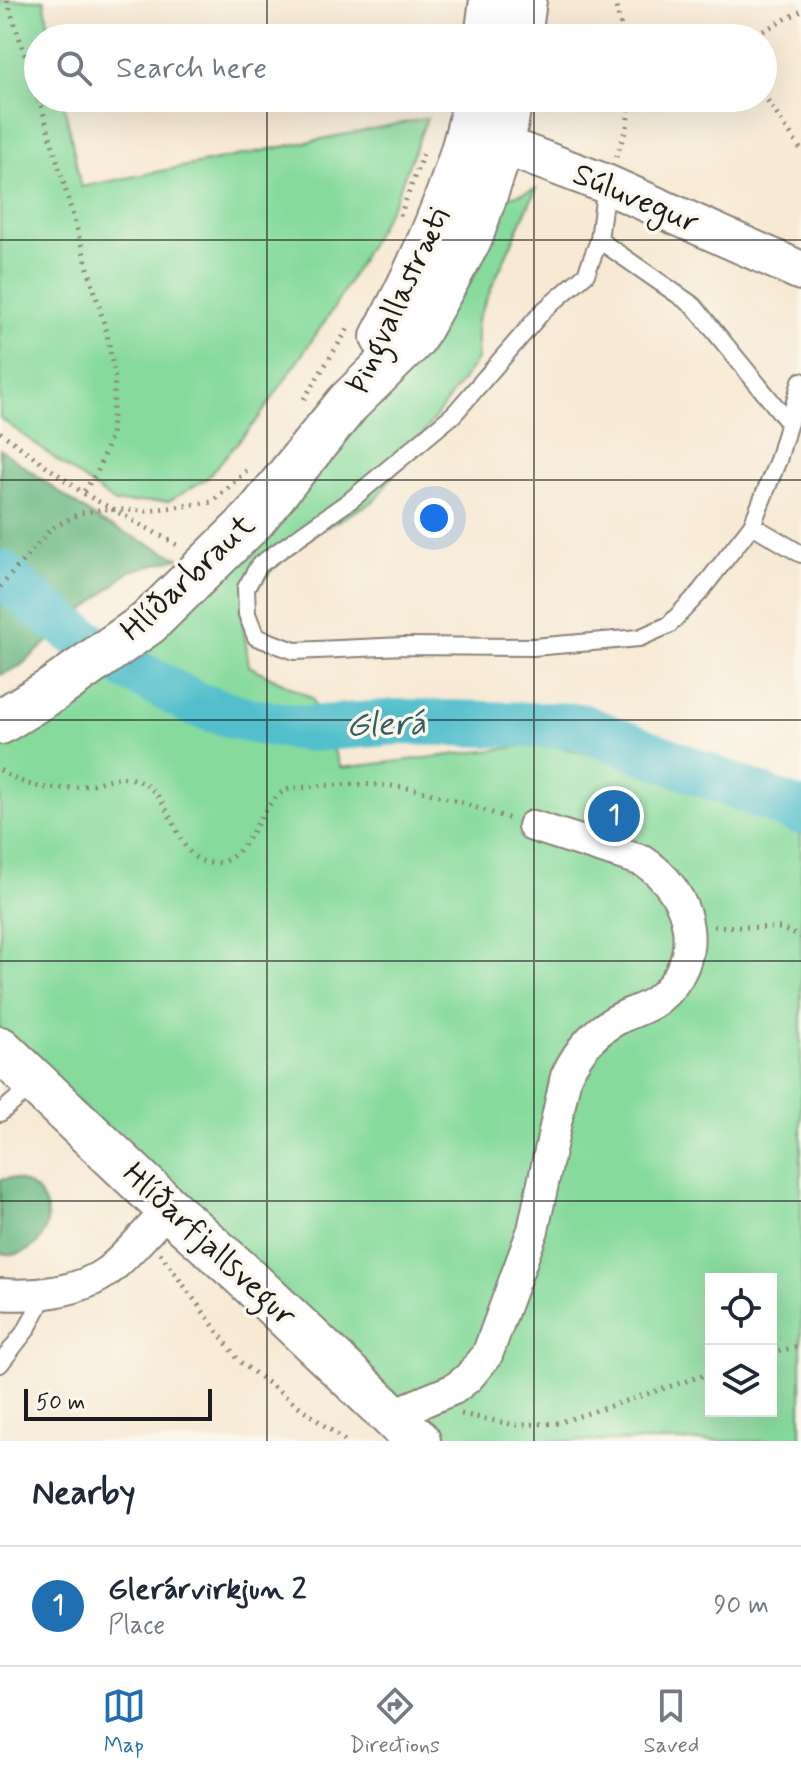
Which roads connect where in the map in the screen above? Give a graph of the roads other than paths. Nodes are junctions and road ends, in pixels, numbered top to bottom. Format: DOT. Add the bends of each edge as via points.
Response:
graph roads {
  1 [pos="492,0"];
  2 [pos="524,0"];
  3 [pos="489,24"];
  4 [pos="521,24"];
  5 [pos="483,125"];
  6 [pos="606,184"];
  7 [pos="599,240"];
  8 [pos="801,271"];
  9 [pos="801,381"];
  10 [pos="348,403"];
  11 [pos="789,423"];
  12 [pos="752,525"];
  13 [pos="801,554"];
  14 [pos="0,722"];
  15 [pos="533,826"];
  16 [pos="0,1049"];
  17 [pos="36,1083"];
  18 [pos="0,1113"];
  19 [pos="157,1221"];
  20 [pos="46,1292"];
  21 [pos="0,1294"];
  22 [pos="0,1364"];
  23 [pos="406,1421"];
  1 -- 3 [label="main road"];
  2 -- 4 [label="main road"];
  5 -- 6 [label="street, Súluvegur"];
  5 -- 10 [label="main road, Þingvallastræti" via="470,238 413,339"];
  6 -- 7 [label="lane"];
  6 -- 8 [label="street, Súluvegur"];
  7 -- 11 [label="lane" via="694,306"];
  7 -- 12 [label="lane" via="586,274 543,311 454,414 352,499 259,565 246,588 247,614 256,637 295,651 533,647 639,638 669,625"];
  9 -- 11 [label="lane"];
  10 -- 14 [label="main road, Hlíðarbraut" via="253,520 148,623"];
  11 -- 12 [label="lane"];
  12 -- 13 [label="lane"];
  15 -- 23 [label="street" via="657,870 678,895 689,927 685,960 669,989 598,1031 574,1059 533,1230 487,1355 468,1378"];
  16 -- 17 [label="main road, Hlíðarfjallsvegur"];
  17 -- 18 [label="lane"];
  17 -- 19 [label="main road, Hlíðarfjallsvegur"];
  19 -- 20 [label="street" via="107,1271 85,1283"];
  19 -- 23 [label="main road, Hlíðarfjallsvegur" via="242,1274"];
  20 -- 21 [label="street"];
  20 -- 22 [label="lane"];
}
